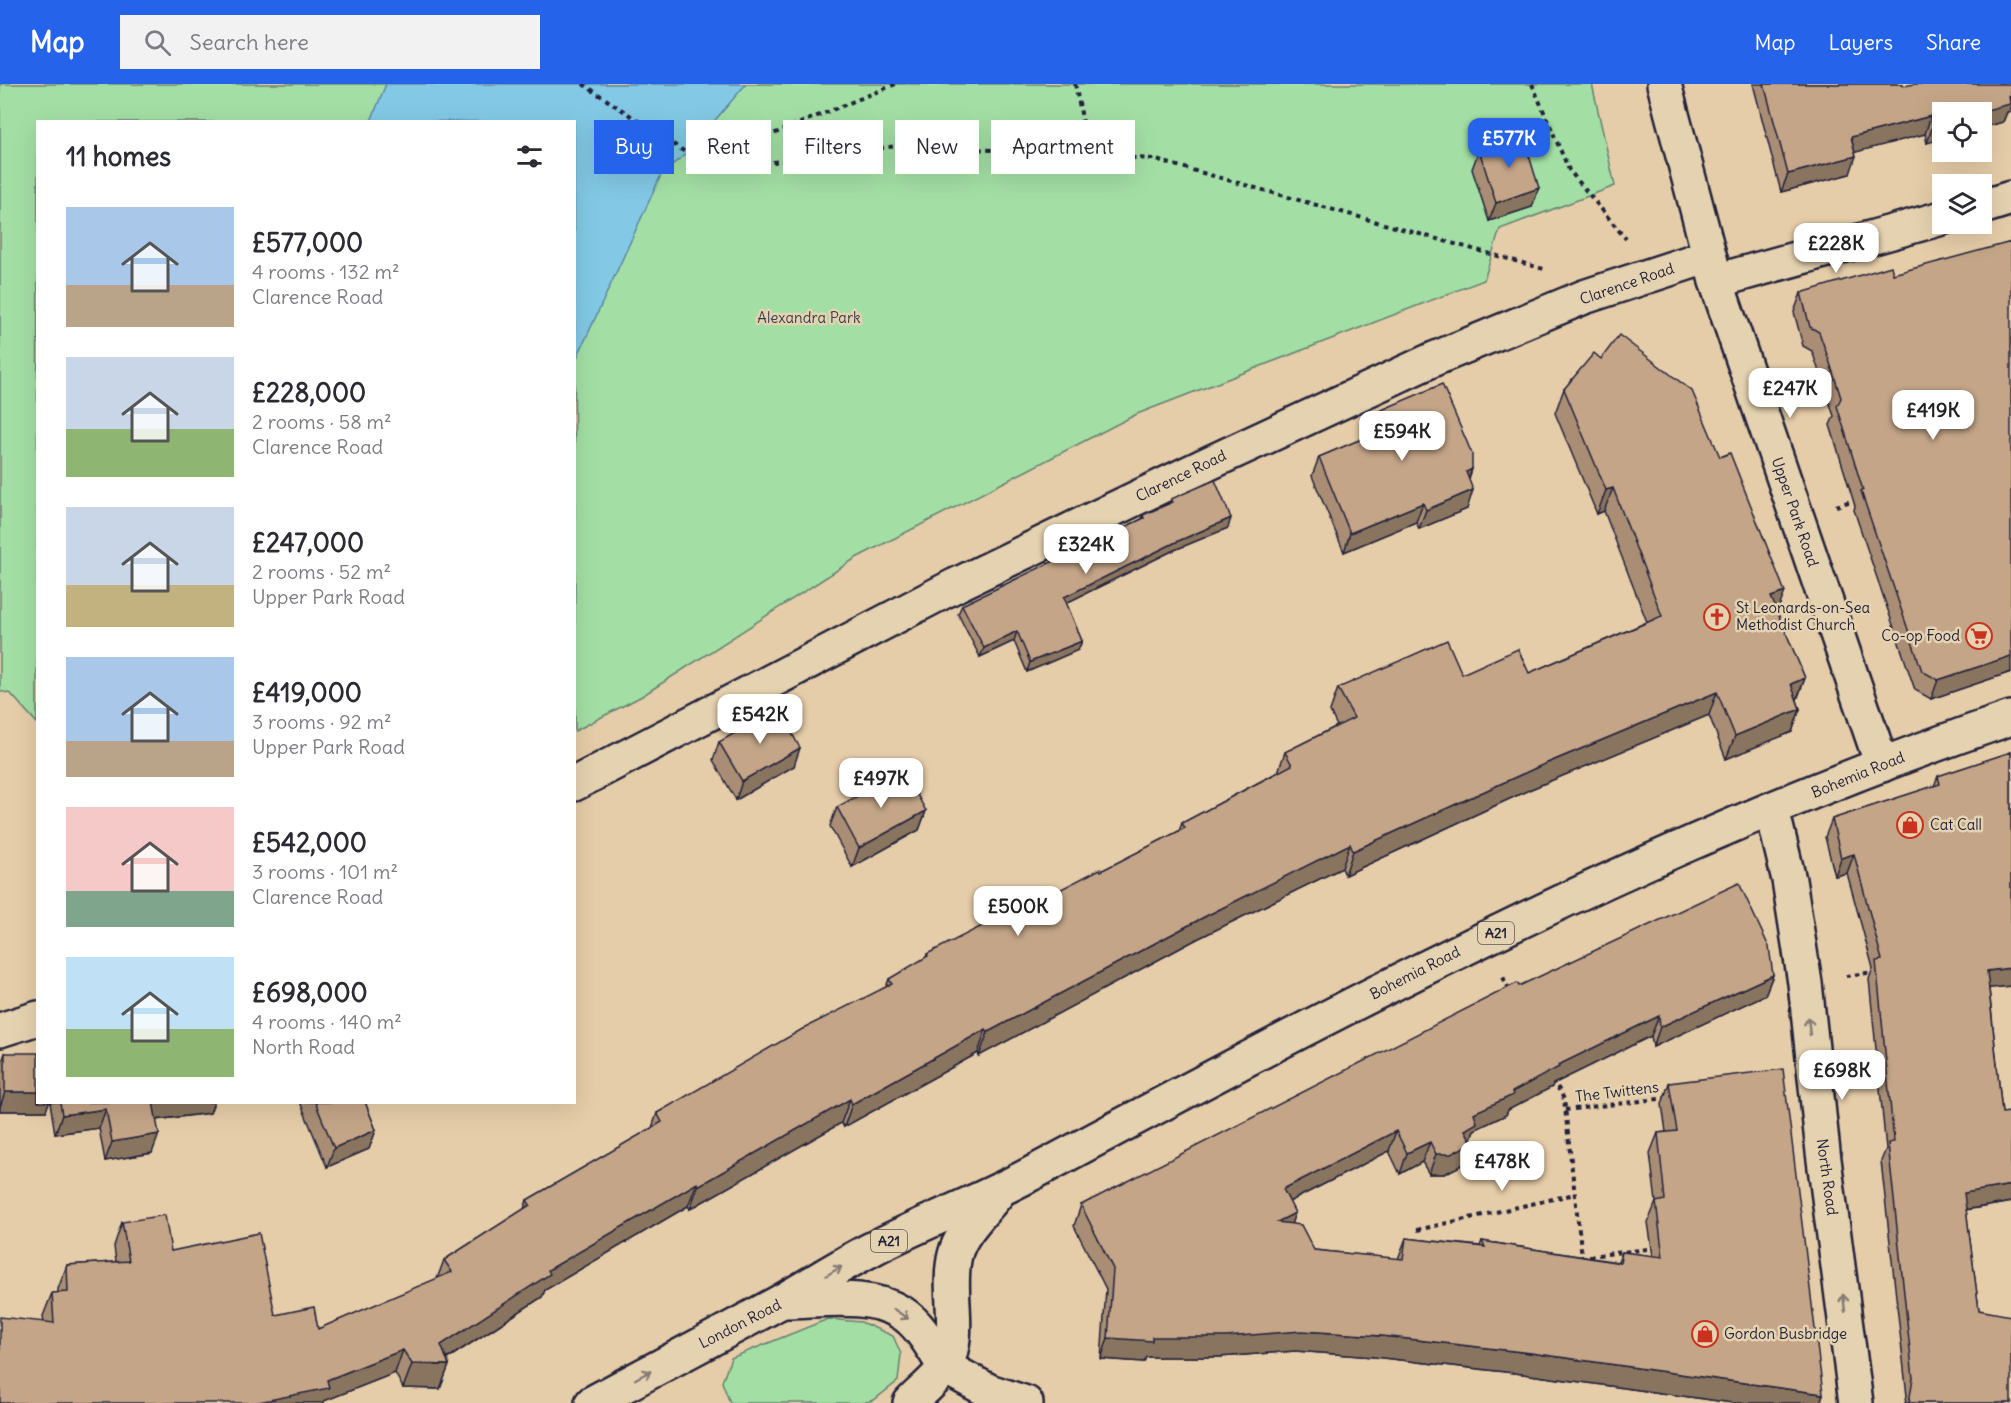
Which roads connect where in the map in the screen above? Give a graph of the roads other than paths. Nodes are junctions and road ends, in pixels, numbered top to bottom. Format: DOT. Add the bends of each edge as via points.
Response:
graph roads {
  1 [pos="1665,84"];
  2 [pos="2011,198"];
  3 [pos="1992,204"];
  4 [pos="1932,220"];
  5 [pos="1712,268"];
  6 [pos="2011,718"];
  7 [pos="1882,765"];
  8 [pos="576,783"];
  9 [pos="1772,809"];
  10 [pos="36,1019"];
  11 [pos="0,1030"];
  12 [pos="999,1190"];
  13 [pos="783,1300"];
  14 [pos="945,1367"];
  15 [pos="592,1403"];
  16 [pos="910,1403"];
  17 [pos="1026,1403"];
  18 [pos="1856,1403"];
  1 -- 5 [label="main road, Upper Park Road"];
  2 -- 3 [label="main road"];
  4 -- 5 [label="main road, Clarence Road"];
  5 -- 7 [label="main road, Upper Park Road"];
  5 -- 8 [label="main road, Clarence Road" via="1656,274 1584,297 1434,359 956,585"];
  6 -- 7 [label="main road, Bohemia Road / A21"];
  7 -- 9 [label="main road, Bohemia Road / A21"];
  9 -- 12 [label="main road, Bohemia Road / A21" via="1484,938"];
  18 -- 9 [label="main road, North Road, one-way" via="1805,983 1790,880"];
  10 -- 11 [label="main road"];
  13 -- 12 [label="main road, Bohemia Road / A21, one-way" via="870,1250"];
  12 -- 14 [label="main road, Bohemia Road / A21" via="955,1254 950,1294 953,1336"];
  13 -- 14 [label="main road, London Road / A21, one-way" via="874,1300 903,1313"];
  15 -- 13 [label="main road, London Road / A21, one-way"];
  14 -- 16 [label="main road, A21"];
  14 -- 17 [label="main road, London Road" via="989,1391"];
}
